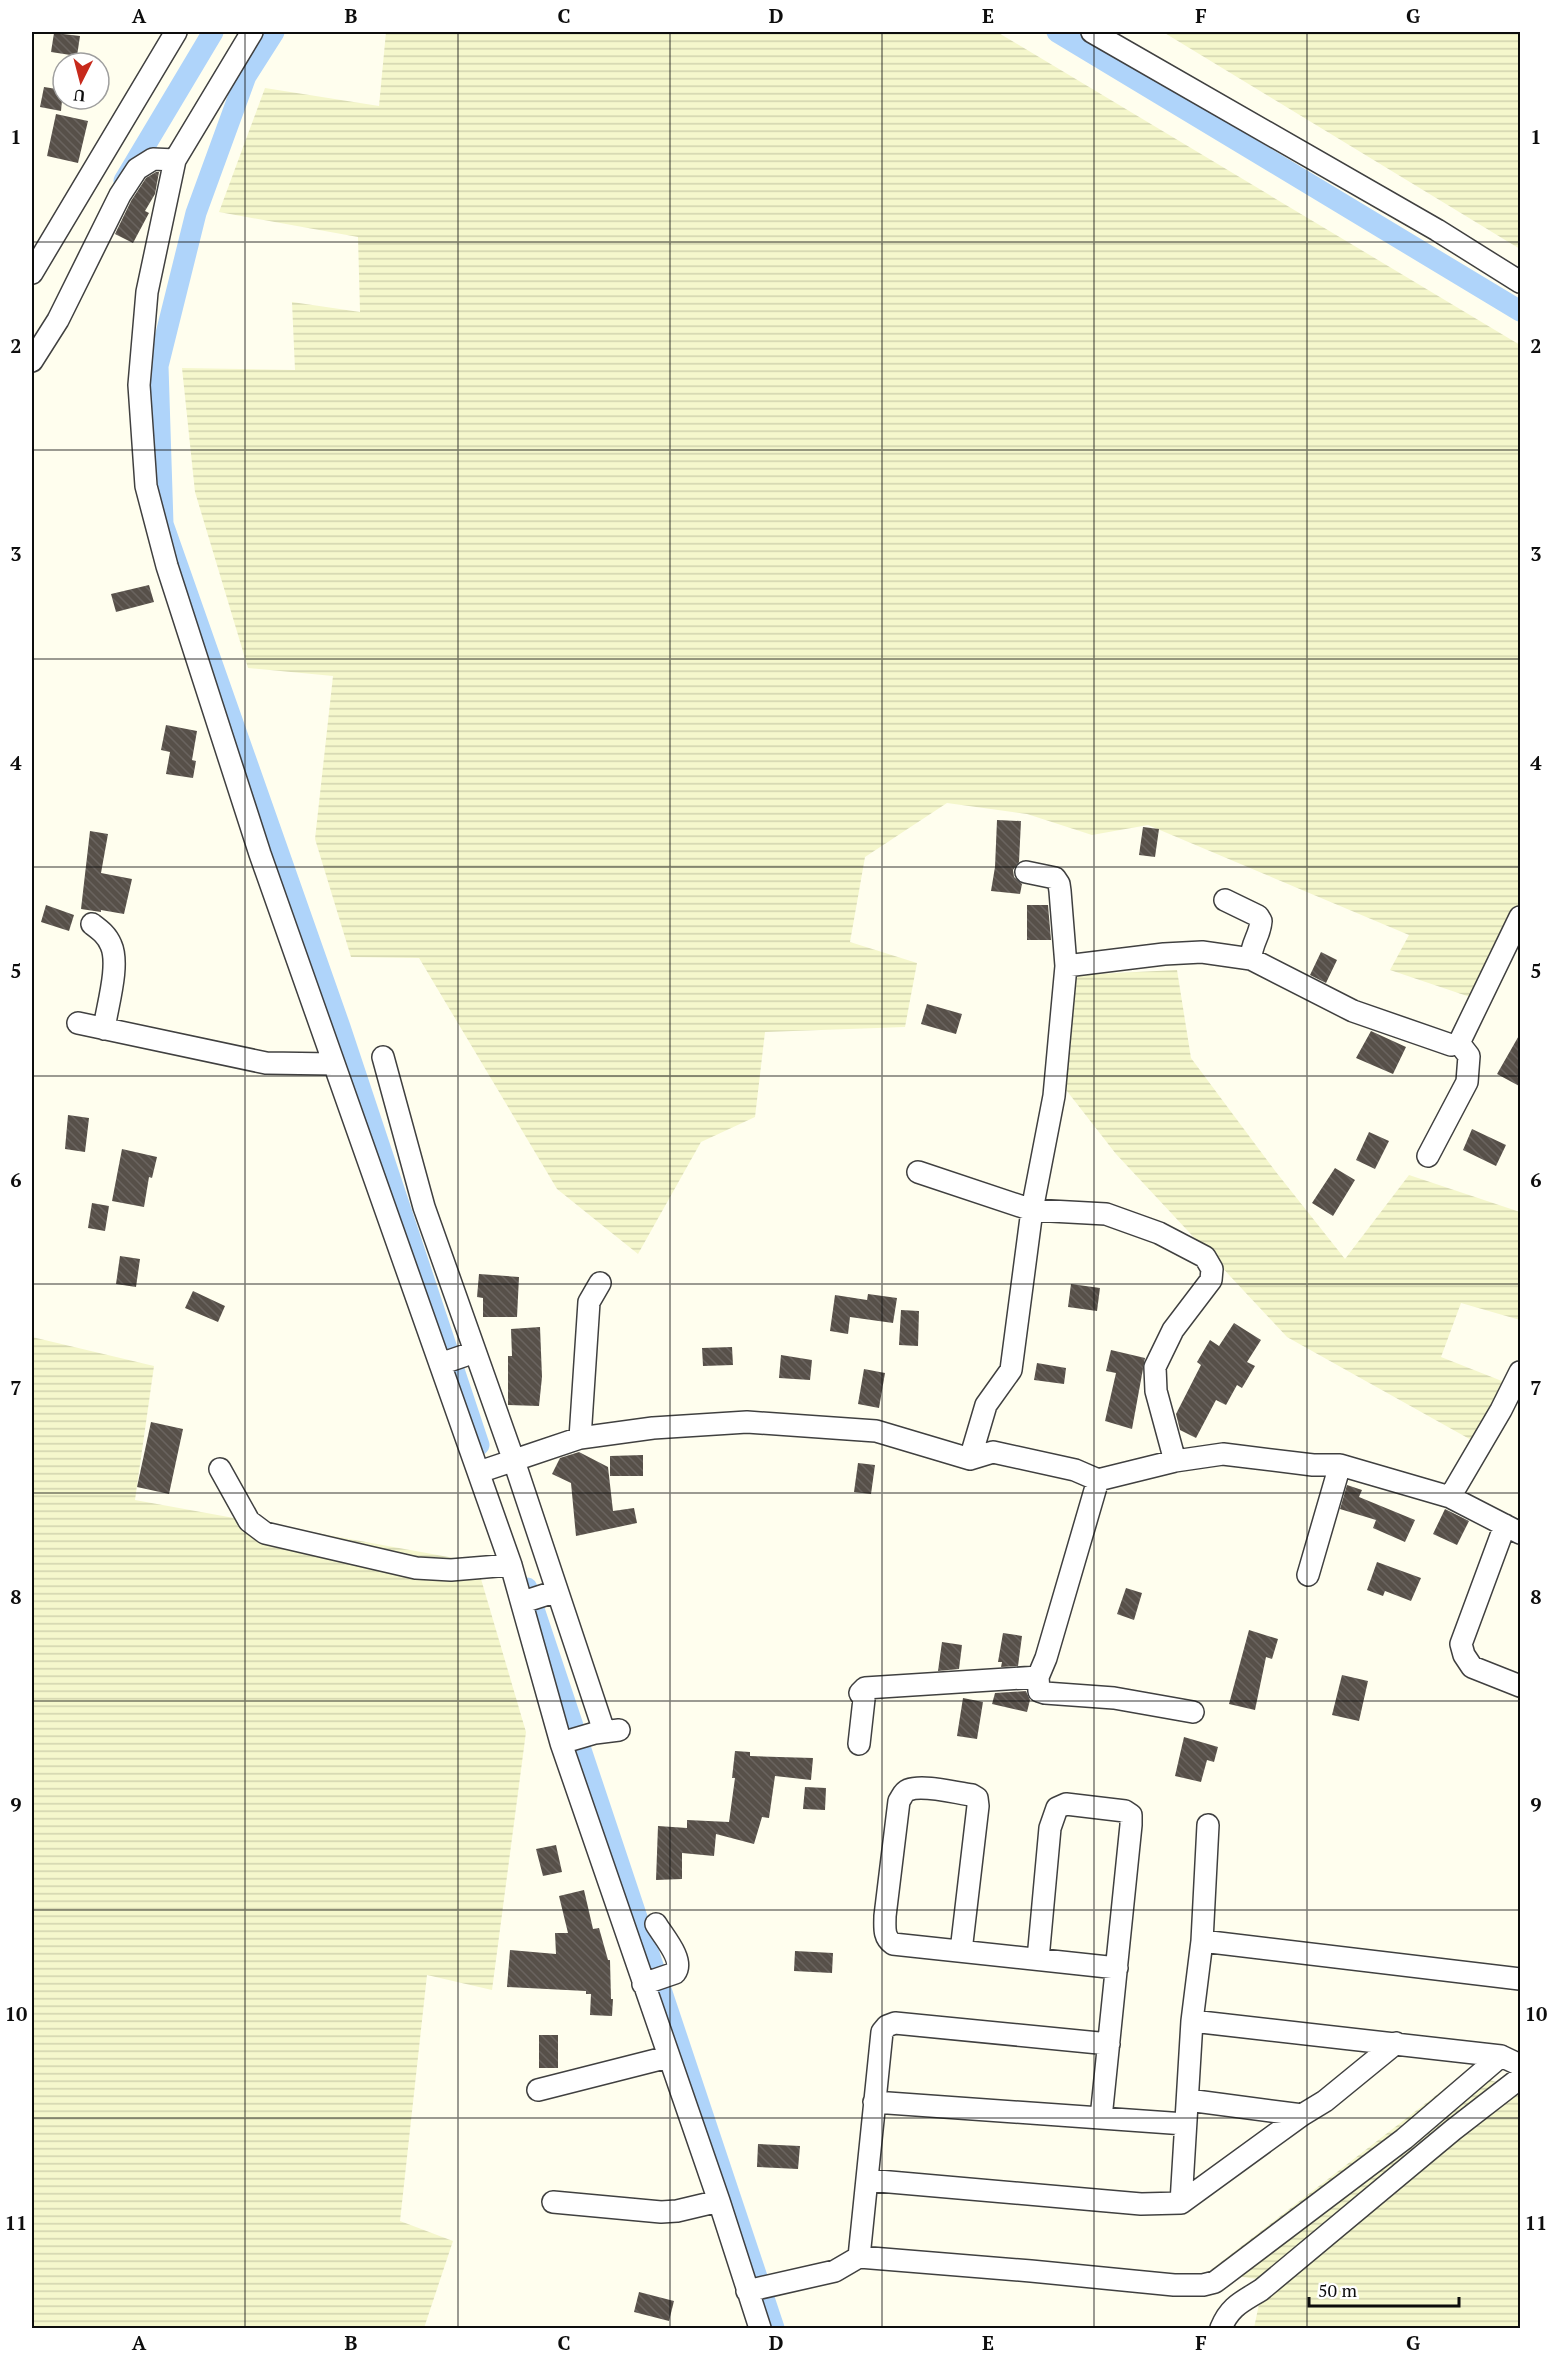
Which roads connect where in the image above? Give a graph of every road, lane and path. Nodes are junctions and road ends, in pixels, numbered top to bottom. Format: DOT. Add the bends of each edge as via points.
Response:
graph roads {
  1 [pos="176,32"];
  2 [pos="252,32"];
  3 [pos="1092,32"];
  4 [pos="175,160"];
  5 [pos="32,273"];
  6 [pos="1521,282"];
  7 [pos="32,361"];
  8 [pos="1026,872"];
  9 [pos="1225,900"];
  10 [pos="1521,917"];
  11 [pos="92,924"];
  12 [pos="1251,959"];
  13 [pos="1066,966"];
  14 [pos="78,1023"];
  15 [pos="104,1029"];
  16 [pos="1459,1042"];
  17 [pos="383,1058"];
  18 [pos="334,1064"];
  19 [pos="1428,1156"];
  20 [pos="918,1172"];
  21 [pos="1032,1210"];
  22 [pos="600,1284"];
  23 [pos="473,1353"];
  24 [pos="443,1363"];
  25 [pos="1521,1372"];
  26 [pos="580,1438"];
  27 [pos="970,1459"];
  28 [pos="1175,1461"];
  29 [pos="510,1463"];
  30 [pos="1340,1465"];
  31 [pos="220,1469"];
  32 [pos="481,1471"];
  33 [pos="1098,1480"];
  34 [pos="1450,1497"];
  35 [pos="1513,1529"];
  36 [pos="511,1565"];
  37 [pos="1308,1575"];
  38 [pos="554,1592"];
  39 [pos="526,1601"];
  40 [pos="1038,1677"];
  41 [pos="1521,1686"];
  42 [pos="1193,1713"];
  43 [pos="568,1741"];
  44 [pos="859,1744"];
  45 [pos="1208,1825"];
  46 [pos="656,1924"];
  47 [pos="1202,1941"];
  48 [pos="961,1951"];
  49 [pos="1038,1959"];
  50 [pos="1117,1968"];
  51 [pos="1521,1979"];
  52 [pos="647,1983"];
  53 [pos="1192,2020"];
  54 [pos="1396,2043"];
  55 [pos="1109,2044"];
  56 [pos="1501,2056"];
  57 [pos="668,2057"];
  58 [pos="1521,2065"];
  59 [pos="1521,2078"];
  60 [pos="537,2090"];
  61 [pos="1188,2100"];
  62 [pos="874,2102"];
  63 [pos="1302,2115"];
  64 [pos="1101,2118"];
  65 [pos="1185,2124"];
  66 [pos="867,2180"];
  67 [pos="719,2201"];
  68 [pos="553,2202"];
  69 [pos="1180,2204"];
  70 [pos="860,2257"];
  71 [pos="752,2290"];
  72 [pos="760,2328"];
  73 [pos="1221,2328"];
  1 -- 5 [label="street"];
  2 -- 4 [label="street"];
  3 -- 6 [label="street"];
  4 -- 7 [label="street" via="153,159 137,169 120,195 58,320"];
  4 -- 18 [label="street" via="147,292 139,409 146,486 167,566 260,854"];
  8 -- 13 [label="street" via="1055,878 1059,884"];
  9 -- 12 [label="street" via="1261,921 1251,946"];
  10 -- 16 [label="street"];
  11 -- 15 [label="street" via="104,932 112,945 115,963"];
  12 -- 13 [label="street" via="1202,952"];
  12 -- 16 [label="street" via="1353,1011 1443,1044"];
  13 -- 21 [label="street" via="1054,1096"];
  14 -- 15 [label="street"];
  15 -- 18 [label="street" via="266,1063"];
  16 -- 19 [label="street" via="1469,1056 1467,1082"];
  17 -- 23 [label="street" via="424,1207"];
  18 -- 24 [label="street"];
  20 -- 21 [label="street"];
  21 -- 27 [label="street" via="1011,1370 986,1405"];
  21 -- 28 [label="street" via="1106,1214 1159,1233 1205,1257 1209,1263 1211,1280 1173,1330 1155,1366 1156,1391"];
  22 -- 26 [label="street" via="589,1302"];
  23 -- 24 [label="street"];
  23 -- 29 [label="street"];
  24 -- 32 [label="street"];
  25 -- 34 [label="street"];
  26 -- 27 [label="street" via="747,1422 876,1431"];
  26 -- 29 [label="street"];
  27 -- 33 [label="street" via="993,1452 1075,1470"];
  28 -- 30 [label="street" via="1223,1454"];
  28 -- 33 [label="street"];
  29 -- 32 [label="street"];
  29 -- 38 [label="street"];
  30 -- 34 [label="street"];
  30 -- 37 [label="street"];
  31 -- 36 [label="street" via="249,1521 266,1533 416,1568 451,1570"];
  32 -- 36 [label="street"];
  33 -- 40 [label="street"];
  34 -- 35 [label="street"];
  35 -- 41 [label="street" via="1461,1644 1472,1667"];
  36 -- 39 [label="street"];
  38 -- 39 [label="street"];
  38 -- 43 [label="street" via="606,1731"];
  39 -- 43 [label="street"];
  40 -- 42 [label="street" via="1039,1690 1045,1693 1114,1698"];
  40 -- 44 [label="street" via="865,1688 860,1693 864,1699"];
  43 -- 52 [label="street"];
  45 -- 47 [label="street"];
  46 -- 52 [label="street" via="679,1964 675,1973"];
  47 -- 51 [label="street"];
  47 -- 53 [label="street"];
  48 -- 48 [label="street" via="893,1944 885,1934 899,1801 904,1791 918,1788 977,1798"];
  48 -- 49 [label="street"];
  49 -- 50 [label="street"];
  49 -- 50 [label="street" via="1050,1828 1057,1808 1066,1804 1109,1808 1131,1815"];
  50 -- 55 [label="street"];
  52 -- 57 [label="street"];
  53 -- 54 [label="street"];
  53 -- 61 [label="street"];
  54 -- 56 [label="street"];
  54 -- 63 [label="street"];
  55 -- 62 [label="street" via="887,2025 882,2032"];
  55 -- 64 [label="street"];
  56 -- 58 [label="street"];
  56 -- 70 [label="street" via="1404,2139 1215,2282 1174,2285"];
  57 -- 60 [label="street"];
  57 -- 67 [label="street"];
  59 -- 73 [label="street" via="1262,2290 1239,2303 1227,2314"];
  61 -- 63 [label="street"];
  61 -- 65 [label="street"];
  62 -- 64 [label="street"];
  62 -- 66 [label="street"];
  63 -- 69 [label="street"];
  64 -- 65 [label="street"];
  65 -- 69 [label="street"];
  66 -- 69 [label="street"];
  66 -- 70 [label="street"];
  67 -- 68 [label="street" via="661,2212"];
  67 -- 71 [label="street"];
  70 -- 71 [label="street" via="835,2271"];
  71 -- 72 [label="street"];
}
